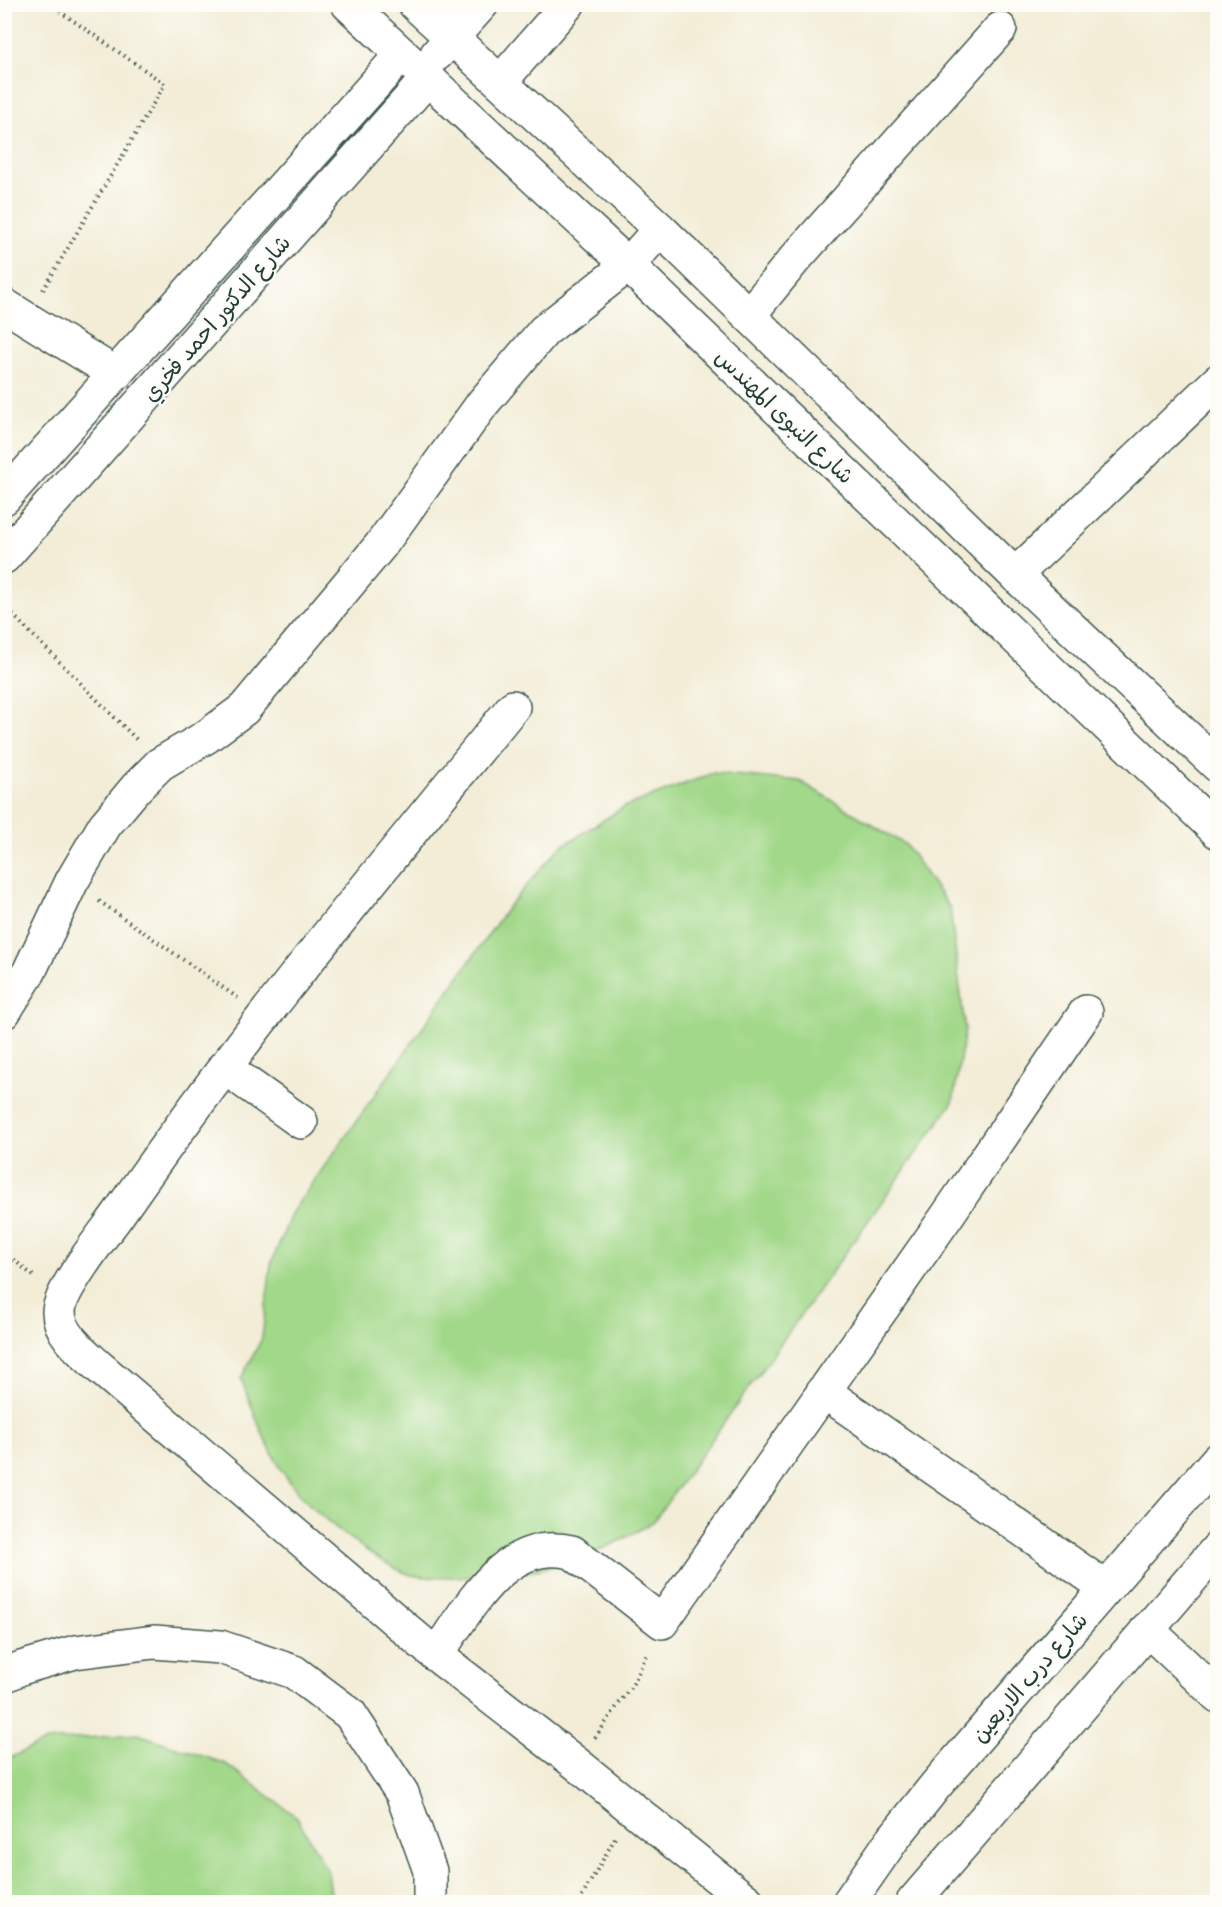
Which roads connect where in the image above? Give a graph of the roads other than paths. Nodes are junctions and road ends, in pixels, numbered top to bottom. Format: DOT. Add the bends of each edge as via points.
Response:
graph roads {
  1 [pos="348,4"];
  2 [pos="416,4"];
  3 [pos="482,4"];
  4 [pos="568,4"];
  5 [pos="1000,29"];
  6 [pos="452,37"];
  7 [pos="417,68"];
  8 [pos="501,81"];
  9 [pos="260,214"];
  10 [pos="660,229"];
  11 [pos="287,237"];
  12 [pos="628,265"];
  13 [pos="16,312"];
  14 [pos="749,315"];
  15 [pos="124,365"];
  16 [pos="161,380"];
  17 [pos="1218,381"];
  18 [pos="4,498"];
  19 [pos="4,557"];
  20 [pos="1015,575"];
  21 [pos="513,707"];
  22 [pos="1218,766"];
  23 [pos="1218,832"];
  24 [pos="4,1012"];
  25 [pos="1086,1012"];
  26 [pos="224,1067"];
  27 [pos="300,1122"];
  28 [pos="824,1391"];
  29 [pos="1218,1458"];
  30 [pos="1218,1548"];
  31 [pos="1105,1587"];
  32 [pos="1147,1629"];
  33 [pos="436,1655"];
  34 [pos="4,1676"];
  35 [pos="1218,1696"];
  36 [pos="430,1902"];
  37 [pos="748,1902"];
  38 [pos="849,1902"];
  39 [pos="913,1902"];
  1 -- 7 [label="main road, شارع النبوى المهندس"];
  2 -- 6 [label="main road, شارع النبوى المهندس"];
  3 -- 6 [label="main road"];
  4 -- 8 [label="main road"];
  5 -- 14 [label="main road"];
  6 -- 7 [label="main road"];
  6 -- 8 [label="main road, شارع النبوى المهندس"];
  7 -- 9 [label="main road, شارع الدكتور احمد فخري"];
  7 -- 11 [label="main road, شارع الدكتور احمد فخري"];
  7 -- 12 [label="main road, شارع النبوى المهندس"];
  8 -- 10 [label="main road, شارع النبوى المهندس"];
  9 -- 11 [label="main road"];
  9 -- 15 [label="main road, شارع الدكتور احمد فخري"];
  10 -- 12 [label="main road"];
  10 -- 14 [label="main road, شارع النبوى المهندس"];
  11 -- 16 [label="main road, شارع الدكتور احمد فخري"];
  12 -- 23 [label="main road, شارع النبوى المهندس"];
  12 -- 24 [label="main road" via="544,332 483,404 381,545 244,709 160,764 105,825"];
  13 -- 15 [label="main road"];
  14 -- 20 [label="main road, شارع النبوى المهندس"];
  15 -- 16 [label="main road"];
  15 -- 18 [label="main road, شارع الدكتور احمد فخري"];
  16 -- 19 [label="main road, شارع الدكتور احمد فخري"];
  17 -- 20 [label="main road"];
  20 -- 22 [label="main road, شارع النبوى المهندس"];
  21 -- 26 [label="main road"];
  25 -- 28 [label="main road"];
  26 -- 27 [label="main road"];
  26 -- 33 [label="main road" via="90,1254 62,1299 62,1325 98,1366"];
  28 -- 31 [label="main road"];
  28 -- 33 [label="main road" via="662,1622 572,1552 537,1551 508,1563 483,1589"];
  29 -- 31 [label="main road, شارع درب الاربعين"];
  30 -- 32 [label="main road"];
  31 -- 38 [label="main road, شارع درب الاربعين" via="936,1785"];
  32 -- 35 [label="main road"];
  32 -- 39 [label="main road"];
  33 -- 37 [label="main road"];
  34 -- 36 [label="main road" via="75,1652 154,1642 220,1647 294,1672 350,1714 402,1793 430,1871"];
}
